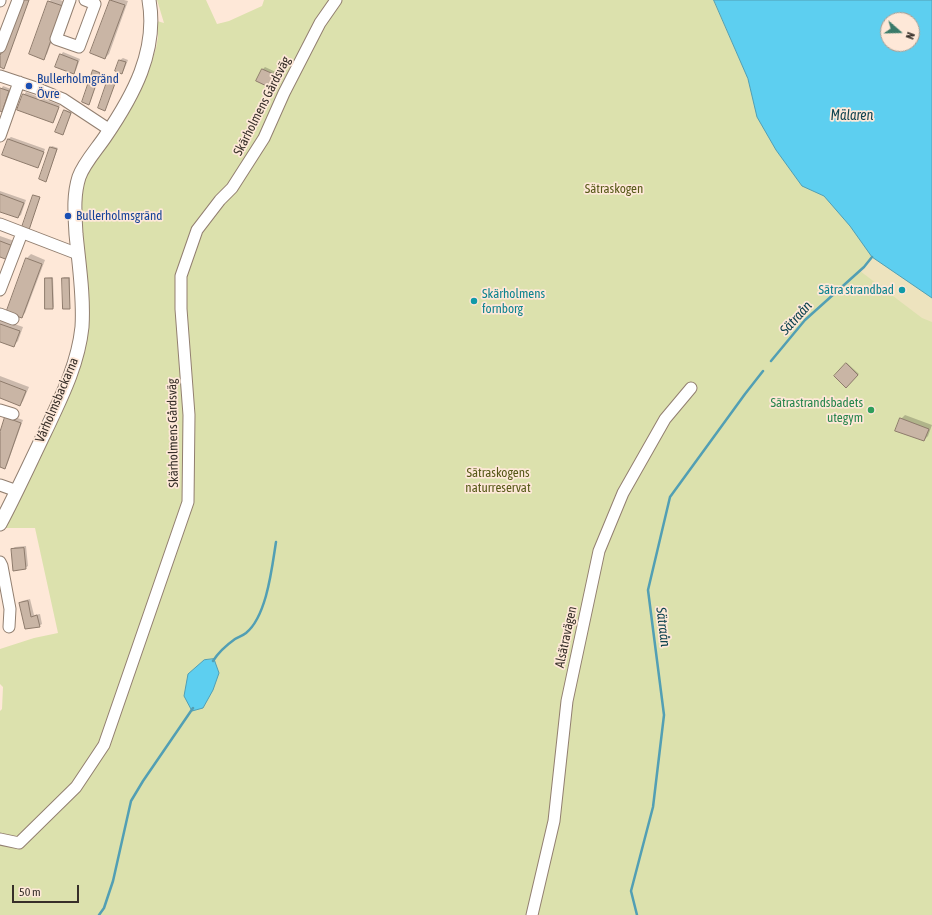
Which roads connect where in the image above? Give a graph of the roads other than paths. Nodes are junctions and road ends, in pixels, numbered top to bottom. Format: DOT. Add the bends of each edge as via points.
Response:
graph roads {
  1 [pos="18,0"];
  2 [pos="70,0"];
  3 [pos="84,0"];
  4 [pos="149,0"];
  5 [pos="336,0"];
  6 [pos="0,47"];
  7 [pos="0,76"];
  8 [pos="19,82"];
  9 [pos="110,130"];
  10 [pos="0,136"];
  11 [pos="0,224"];
  12 [pos="22,233"];
  13 [pos="78,254"];
  14 [pos="4,270"];
  15 [pos="0,290"];
  16 [pos="0,314"];
  17 [pos="13,319"];
  18 [pos="691,388"];
  19 [pos="0,410"];
  20 [pos="13,414"];
  21 [pos="0,485"];
  22 [pos="17,491"];
  23 [pos="0,524"];
  24 [pos="0,562"];
  25 [pos="9,628"];
  26 [pos="0,839"];
  27 [pos="532,915"];
  1 -- 6 [label="street"];
  2 -- 3 [label="street" via="56,39 79,47 95,4"];
  4 -- 9 [label="street, Vårholmsbackarna" via="152,24 147,54 132,94"];
  5 -- 26 [label="street, Skärholmens Gårdsväg" via="320,23 264,138 232,188 197,230 181,276 189,415 188,502 104,745 76,787 19,843"];
  7 -- 8 [label="street"];
  8 -- 9 [label="street" via="63,99"];
  8 -- 10 [label="street"];
  9 -- 13 [label="street, Vårholmsbackarna" via="80,176 76,191 74,208"];
  11 -- 12 [label="street"];
  12 -- 13 [label="street"];
  12 -- 14 [label="street"];
  13 -- 22 [label="street, Vårholmsbackarna" via="83,310 79,346 66,386"];
  14 -- 15 [label="street"];
  16 -- 17 [label="street"];
  18 -- 27 [label="street, Alsätravägen" via="665,419 623,493 599,551 567,701 554,821"];
  19 -- 20 [label="street"];
  21 -- 22 [label="street"];
  22 -- 23 [label="street, Vårholmsbackarna"];
  24 -- 25 [label="street" via="10,609"];
}
